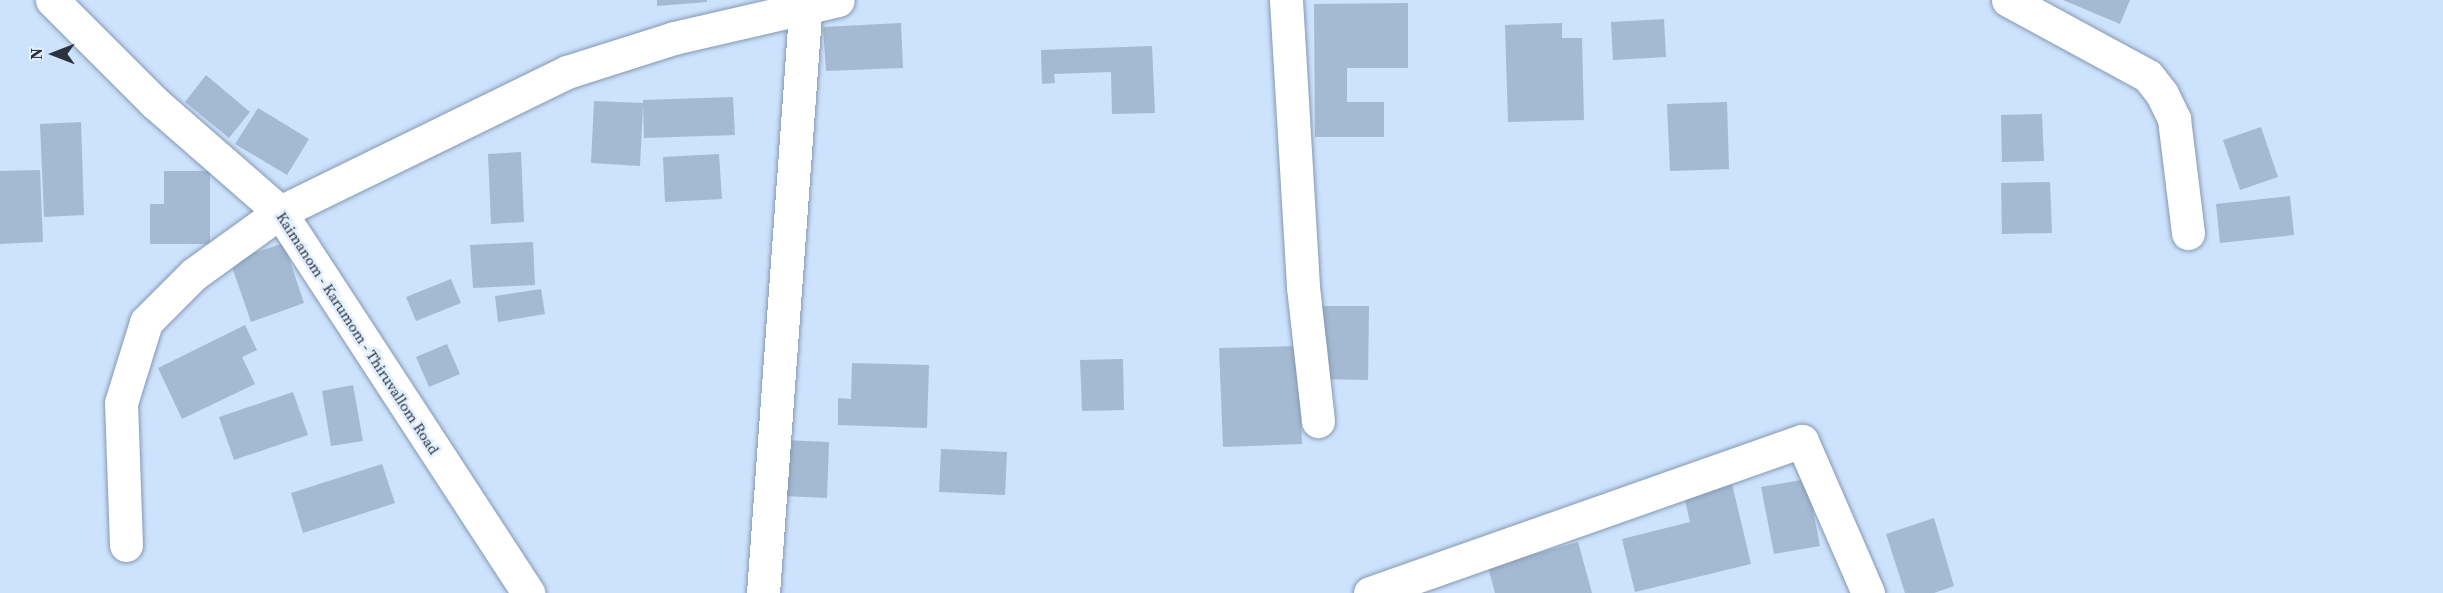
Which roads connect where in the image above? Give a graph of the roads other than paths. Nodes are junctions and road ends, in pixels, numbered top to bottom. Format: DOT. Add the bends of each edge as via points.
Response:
graph roads {
  1 [pos="52,0"];
  2 [pos="838,0"];
  3 [pos="1286,0"];
  4 [pos="2007,0"];
  5 [pos="807,4"];
  6 [pos="280,212"];
  7 [pos="2188,233"];
  8 [pos="1318,420"];
  9 [pos="126,545"];
  10 [pos="528,593"];
  11 [pos="764,593"];
  12 [pos="1371,593"];
  13 [pos="1869,593"];
  1 -- 6 [label="street, Kaimanom - Karumom - Thiruvallom Road" via="155,103"];
  2 -- 5 [label="street"];
  3 -- 8 [label="street" via="1303,287"];
  4 -- 7 [label="street" via="2148,76 2162,94 2175,119"];
  5 -- 6 [label="street" via="674,38 567,72"];
  5 -- 11 [label="street"];
  6 -- 9 [label="street" via="194,274 146,322 121,403"];
  6 -- 10 [label="street, Kaimanom - Karumom - Thiruvallom Road"];
  12 -- 13 [label="street" via="1802,441"];
}
